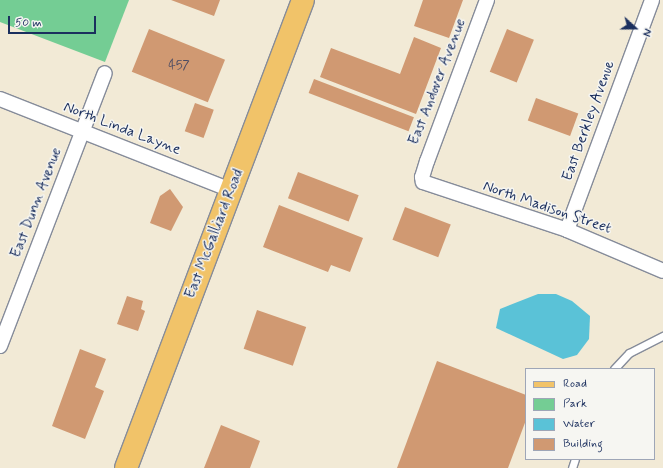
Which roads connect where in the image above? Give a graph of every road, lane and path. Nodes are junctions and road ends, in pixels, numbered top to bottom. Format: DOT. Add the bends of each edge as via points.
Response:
graph roads {
  1 [pos="303,0"];
  2 [pos="488,0"];
  3 [pos="652,0"];
  4 [pos="105,73"];
  5 [pos="0,99"];
  6 [pos="82,132"];
  7 [pos="422,177"];
  8 [pos="231,190"];
  9 [pos="567,230"];
  10 [pos="663,271"];
  11 [pos="663,336"];
  12 [pos="1,337"];
  13 [pos="615,368"];
  14 [pos="126,468"];
  1 -- 8 [label="main road, East McGalliard Road"];
  2 -- 7 [label="street, East Andover Avenue"];
  3 -- 9 [label="street, East Berkley Avenue"];
  4 -- 6 [label="street, East Dunn Avenue"];
  5 -- 6 [label="street, North Linda Layne"];
  6 -- 8 [label="street, North Linda Layne"];
  6 -- 12 [label="street, East Dunn Avenue"];
  7 -- 9 [label="street, North Madison Street" via="423,182 431,187"];
  8 -- 14 [label="main road, East McGalliard Road"];
  9 -- 10 [label="street, North Madison Street"];
  11 -- 13 [label="lane" via="629,353"];
}
